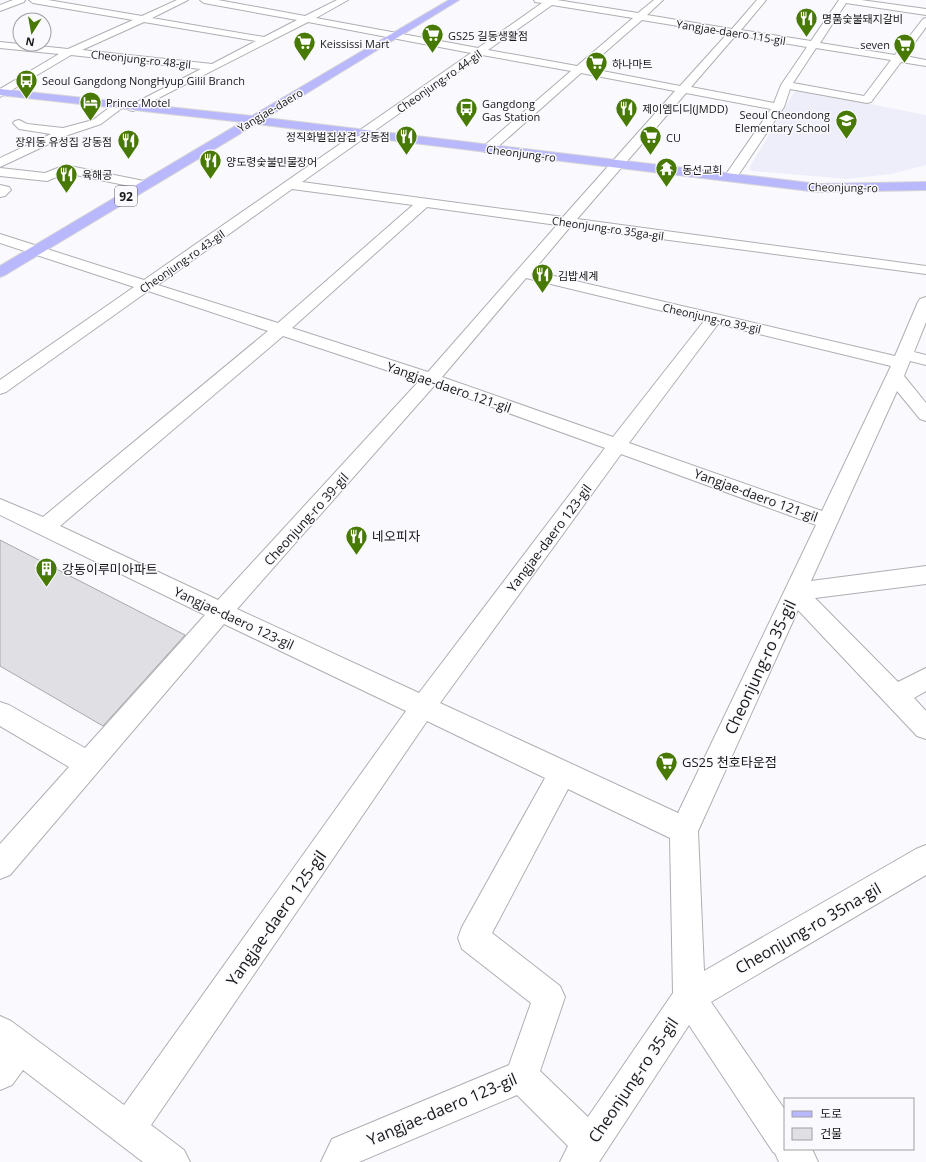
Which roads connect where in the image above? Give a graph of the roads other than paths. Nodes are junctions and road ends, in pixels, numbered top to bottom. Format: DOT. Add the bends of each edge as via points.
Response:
graph roads {
  1 [pos="21,0"];
  2 [pos="33,0"];
  3 [pos="204,0"];
  4 [pos="344,0"];
  5 [pos="455,0"];
  6 [pos="536,0"];
  7 [pos="659,0"];
  8 [pos="762,0"];
  9 [pos="844,0"];
  10 [pos="98,1"];
  11 [pos="162,1"];
  12 [pos="551,1"];
  13 [pos="180,2"];
  14 [pos="0,8"];
  15 [pos="80,8"];
  16 [pos="926,12"];
  17 [pos="640,17"];
  18 [pos="143,19"];
  19 [pos="306,19"];
  20 [pos="926,21"];
  21 [pos="734,32"];
  22 [pos="395,36"];
  23 [pos="265,40"];
  24 [pos="0,45"];
  25 [pos="813,45"];
  26 [pos="480,51"];
  27 [pos="70,52"];
  28 [pos="897,58"];
  29 [pos="926,63"];
  30 [pos="213,67"];
  31 [pos="579,70"];
  32 [pos="786,85"];
  33 [pos="683,90"];
  34 [pos="1,93"];
  35 [pos="118,106"];
  36 [pos="778,107"];
  37 [pos="133,108"];
  38 [pos="254,120"];
  39 [pos="19,123"];
  40 [pos="64,132"];
  41 [pos="364,134"];
  42 [pos="488,149"];
  43 [pos="0,163"];
  44 [pos="617,164"];
  45 [pos="0,172"];
  46 [pos="730,177"];
  47 [pos="144,185"];
  48 [pos="291,185"];
  49 [pos="926,186"];
  50 [pos="0,189"];
  51 [pos="0,193"];
  52 [pos="424,203"];
  53 [pos="567,222"];
  54 [pos="0,238"];
  55 [pos="36,250"];
  56 [pos="926,270"];
  57 [pos="0,272"];
  58 [pos="523,273"];
  59 [pos="146,286"];
  60 [pos="926,302"];
  61 [pos="714,318"];
  62 [pos="280,330"];
  63 [pos="926,360"];
  64 [pos="900,365"];
  65 [pos="431,379"];
  66 [pos="0,388"];
  67 [pos="926,396"];
  68 [pos="926,415"];
  69 [pos="617,446"];
  70 [pos="0,506"];
  71 [pos="828,521"];
  72 [pos="45,527"];
  73 [pos="926,575"];
  74 [pos="794,592"];
  75 [pos="221,612"];
  76 [pos="926,679"];
  77 [pos="895,696"];
  78 [pos="423,707"];
  79 [pos="0,713"];
  80 [pos="926,728"];
  81 [pos="88,764"];
  82 [pos="562,773"];
  83 [pos="684,830"];
  84 [pos="926,859"];
  85 [pos="0,865"];
  86 [pos="689,997"];
  87 [pos="10,1039"];
  88 [pos="0,1073"];
  89 [pos="522,1076"];
  90 [pos="128,1129"];
  91 [pos="784,1139"];
  92 [pos="792,1150"];
  93 [pos="584,1153"];
  94 [pos="172,1162"];
  95 [pos="339,1162"];
  96 [pos="800,1162"];
  1 -- 14 [label="street"];
  2 -- 15 [label="street"];
  3 -- 19 [label="street"];
  4 -- 19 [label="street, Cheonjung-ro 48-gil"];
  5 -- 22 [label="main road, Yangjae-daero / 92"];
  6 -- 12 [label="street, Yangjae-daero 115-gil"];
  7 -- 17 [label="street"];
  8 -- 21 [label="street, Cheonjung-ro 39-gil"];
  9 -- 16 [label="street"];
  9 -- 25 [label="street"];
  10 -- 15 [label="street"];
  11 -- 13 [label="street"];
  12 -- 17 [label="street, Yangjae-daero 115-gil"];
  12 -- 26 [label="street, Cheonjung-ro 44-gil"];
  13 -- 18 [label="street"];
  15 -- 18 [label="street"];
  17 -- 21 [label="street, Yangjae-daero 115-gil"];
  17 -- 31 [label="street"];
  18 -- 23 [label="street"];
  18 -- 27 [label="street"];
  19 -- 22 [label="street"];
  19 -- 23 [label="street, Cheonjung-ro 48-gil"];
  20 -- 28 [label="street"];
  21 -- 25 [label="street, Yangjae-daero 115-gil"];
  21 -- 33 [label="street, Cheonjung-ro 39-gil"];
  22 -- 26 [label="street"];
  22 -- 38 [label="main road, Yangjae-daero / 92"];
  23 -- 30 [label="street, Cheonjung-ro 48-gil"];
  24 -- 27 [label="street, Cheonjung-ro 48-gil"];
  25 -- 28 [label="street, Yangjae-daero 115-gil"];
  25 -- 32 [label="street"];
  26 -- 31 [label="street"];
  26 -- 41 [label="street, Cheonjung-ro 44-gil"];
  27 -- 30 [label="street, Cheonjung-ro 48-gil"];
  27 -- 34 [label="street"];
  28 -- 29 [label="street, Yangjae-daero 115-gil"];
  28 -- 32 [label="street" via="868,100"];
  30 -- 37 [label="street, Cheonjung-ro 48-gil"];
  31 -- 33 [label="street"];
  31 -- 42 [label="street"];
  32 -- 36 [label="street"];
  33 -- 36 [label="street"];
  33 -- 44 [label="street, Cheonjung-ro 39-gil"];
  34 -- 35 [label="main road, Cheonjung-ro"];
  35 -- 37 [label="main road, Cheonjung-ro"];
  35 -- 40 [label="street" via="97,122"];
  36 -- 46 [label="street"];
  37 -- 38 [label="main road, Cheonjung-ro"];
  38 -- 41 [label="main road, Cheonjung-ro"];
  38 -- 47 [label="main road, Yangjae-daero / 92"];
  39 -- 40 [label="street" via="23,127"];
  40 -- 43 [label="street"];
  41 -- 42 [label="main road, Cheonjung-ro"];
  41 -- 48 [label="street, Cheonjung-ro 43-gil"];
  42 -- 44 [label="main road, Cheonjung-ro"];
  44 -- 46 [label="main road, Cheonjung-ro"];
  44 -- 53 [label="street, Cheonjung-ro 39-gil"];
  45 -- 47 [label="street" via="47,177 65,169"];
  46 -- 49 [label="main road, Cheonjung-ro" via="818,188"];
  47 -- 55 [label="main road, Yangjae-daero / 92"];
  48 -- 52 [label="street, Cheonjung-ro 35ga-gil"];
  48 -- 59 [label="street, Cheonjung-ro 43-gil"];
  50 -- 51 [label="street" via="4,190"];
  52 -- 53 [label="street, Cheonjung-ro 35ga-gil"];
  52 -- 62 [label="street"];
  53 -- 56 [label="street, Cheonjung-ro 35ga-gil"];
  53 -- 58 [label="street, Cheonjung-ro 39-gil"];
  54 -- 55 [label="street, Yangjae-daero 121-gil"];
  55 -- 57 [label="main road, Yangjae-daero / 92"];
  55 -- 59 [label="street, Yangjae-daero 121-gil"];
  58 -- 61 [label="street, Cheonjung-ro 39-gil"];
  58 -- 65 [label="street, Cheonjung-ro 39-gil"];
  59 -- 62 [label="street, Yangjae-daero 121-gil"];
  59 -- 66 [label="street, Cheonjung-ro 43-gil"];
  60 -- 64 [label="street, Cheonjung-ro 35-gil"];
  61 -- 64 [label="street, Cheonjung-ro 39-gil"];
  61 -- 69 [label="street"];
  62 -- 65 [label="street, Yangjae-daero 121-gil"];
  62 -- 72 [label="street"];
  63 -- 64 [label="street"];
  64 -- 67 [label="street"];
  64 -- 68 [label="street"];
  64 -- 71 [label="street, Cheonjung-ro 35-gil"];
  65 -- 69 [label="street, Yangjae-daero 121-gil"];
  65 -- 75 [label="street, Cheonjung-ro 39-gil"];
  69 -- 71 [label="street, Yangjae-daero 121-gil"];
  69 -- 78 [label="street, Yangjae-daero 123-gil"];
  70 -- 72 [label="street, Yangjae-daero 123-gil"];
  71 -- 74 [label="street, Cheonjung-ro 35-gil"];
  72 -- 75 [label="street, Yangjae-daero 123-gil"];
  73 -- 74 [label="street"];
  74 -- 77 [label="street, Cheonjung-ro 35-gil"];
  74 -- 83 [label="street, Cheonjung-ro 35-gil"];
  75 -- 78 [label="street, Yangjae-daero 123-gil"];
  75 -- 81 [label="street, Cheonjung-ro 39-gil"];
  76 -- 77 [label="street"];
  77 -- 80 [label="street, Cheonjung-ro 35-gil"];
  78 -- 82 [label="street, Yangjae-daero 123-gil"];
  78 -- 90 [label="street, Yangjae-daero 125-gil"];
  79 -- 81 [label="street"];
  81 -- 85 [label="street, Cheonjung-ro 39-gil"];
  82 -- 83 [label="street, Yangjae-daero 123-gil"];
  82 -- 89 [label="street, Yangjae-daero 123-gil" via="473,938 548,997"];
  83 -- 86 [label="street, Cheonjung-ro 35-gil"];
  84 -- 86 [label="street, Cheonjung-ro 35na-gil"];
  86 -- 91 [label="street"];
  86 -- 93 [label="street, Cheonjung-ro 35-gil"];
  87 -- 88 [label="street"];
  87 -- 90 [label="street"];
  89 -- 93 [label="street"];
  89 -- 95 [label="street, Yangjae-daero 123-gil" via="344,1152"];
  90 -- 94 [label="street"];
  92 -- 96 [label="street"];
}
